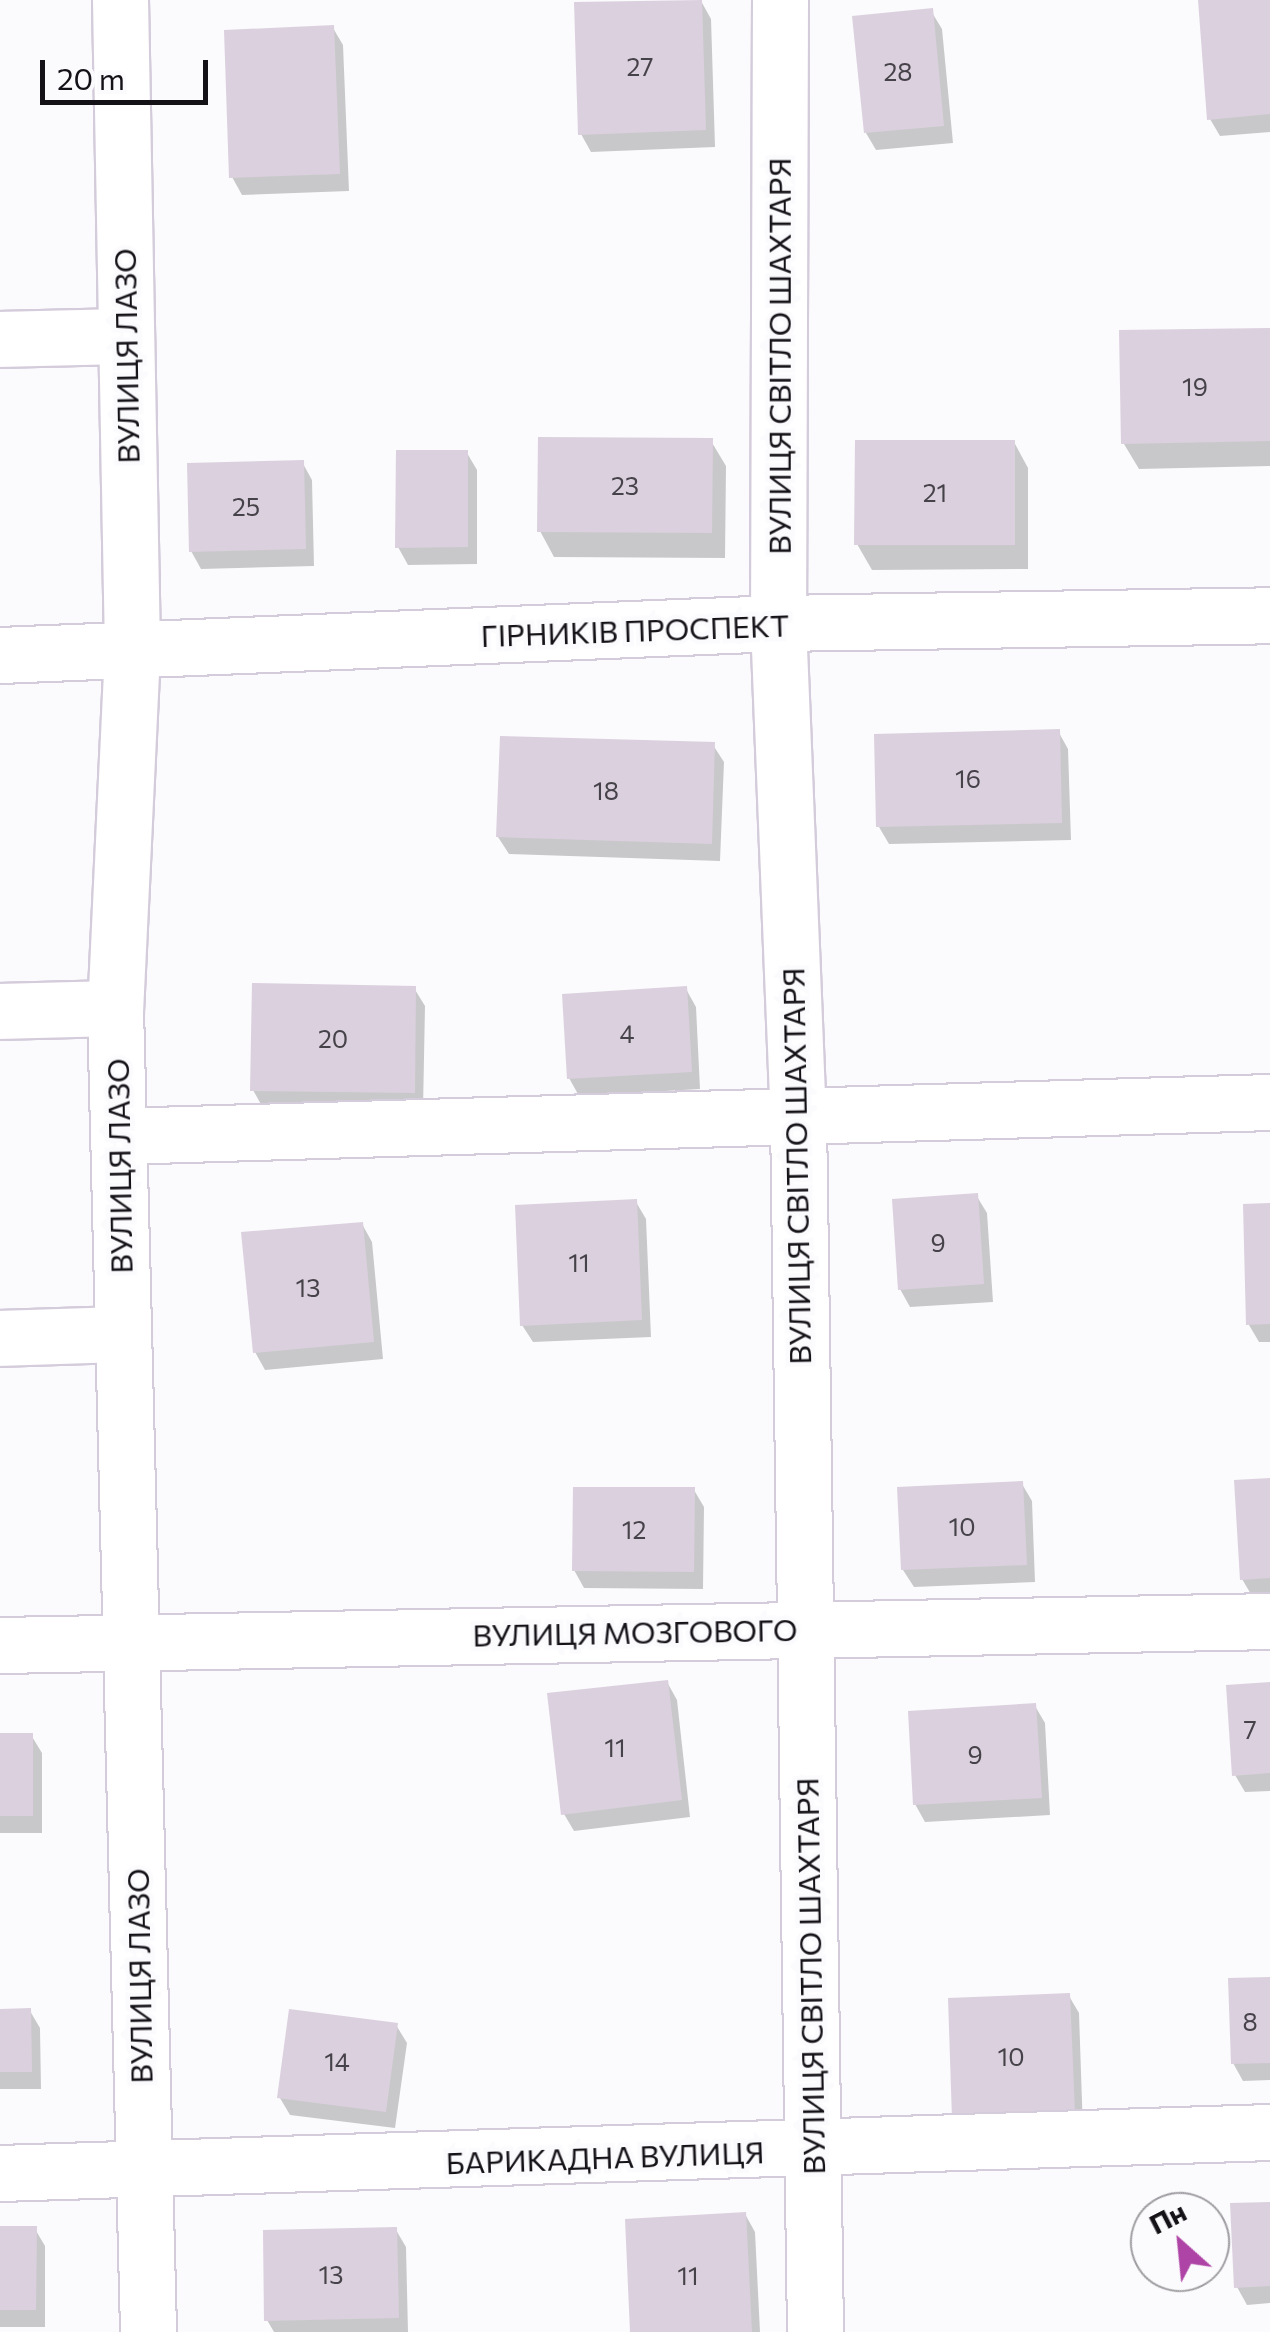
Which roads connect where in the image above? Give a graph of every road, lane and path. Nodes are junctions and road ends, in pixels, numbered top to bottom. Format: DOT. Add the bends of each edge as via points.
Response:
graph roads {
  1 [pos="120,0"];
  2 [pos="780,0"];
  3 [pos="126,336"];
  4 [pos="0,339"];
  5 [pos="1270,615"];
  6 [pos="778,623"];
  7 [pos="132,651"];
  8 [pos="0,655"];
  9 [pos="115,1008"];
  10 [pos="0,1011"];
  11 [pos="1270,1102"];
  12 [pos="798,1116"];
  13 [pos="118,1136"];
  14 [pos="123,1334"];
  15 [pos="0,1338"];
  16 [pos="1270,1621"];
  17 [pos="804,1629"];
  18 [pos="130,1640"];
  19 [pos="0,1644"];
  20 [pos="1270,2132"];
  21 [pos="812,2150"];
  22 [pos="0,2172"];
  23 [pos="144,2174"];
  24 [pos="148,2332"];
  25 [pos="815,2332"];
  1 -- 3 [label="street, ВУЛИЦЯ ЛАЗО"];
  2 -- 6 [label="street, ВУЛИЦЯ СВІТЛО ШАХТАРЯ"];
  3 -- 4 [label="street"];
  3 -- 7 [label="street, ВУЛИЦЯ ЛАЗО"];
  5 -- 6 [label="street, ГІРНИКІВ ПРОСПЕКТ"];
  6 -- 7 [label="street, ГІРНИКІВ ПРОСПЕКТ"];
  6 -- 12 [label="street, ВУЛИЦЯ СВІТЛО ШАХТАРЯ"];
  7 -- 8 [label="street, ГІРНИКІВ ПРОСПЕКТ"];
  7 -- 9 [label="street, ВУЛИЦЯ ЛАЗО"];
  9 -- 10 [label="street"];
  9 -- 13 [label="street, ВУЛИЦЯ ЛАЗО"];
  11 -- 12 [label="street"];
  12 -- 13 [label="street"];
  12 -- 17 [label="street, ВУЛИЦЯ СВІТЛО ШАХТАРЯ"];
  13 -- 14 [label="street, ВУЛИЦЯ ЛАЗО"];
  14 -- 15 [label="street"];
  14 -- 18 [label="street, ВУЛИЦЯ ЛАЗО"];
  16 -- 17 [label="street, ВУЛИЦЯ МОЗГОВОГО"];
  17 -- 18 [label="street, ВУЛИЦЯ МОЗГОВОГО"];
  17 -- 21 [label="street, ВУЛИЦЯ СВІТЛО ШАХТАРЯ"];
  18 -- 19 [label="street, ВУЛИЦЯ МОЗГОВОГО"];
  18 -- 23 [label="street, ВУЛИЦЯ ЛАЗО"];
  20 -- 21 [label="street, БАРИКАДНА ВУЛИЦЯ"];
  21 -- 23 [label="street, БАРИКАДНА ВУЛИЦЯ"];
  21 -- 25 [label="street, ВУЛИЦЯ СВІТЛО ШАХТАРЯ"];
  22 -- 23 [label="street, БАРИКАДНА ВУЛИЦЯ"];
  23 -- 24 [label="street, ВУЛИЦЯ ЛАЗО"];
}
